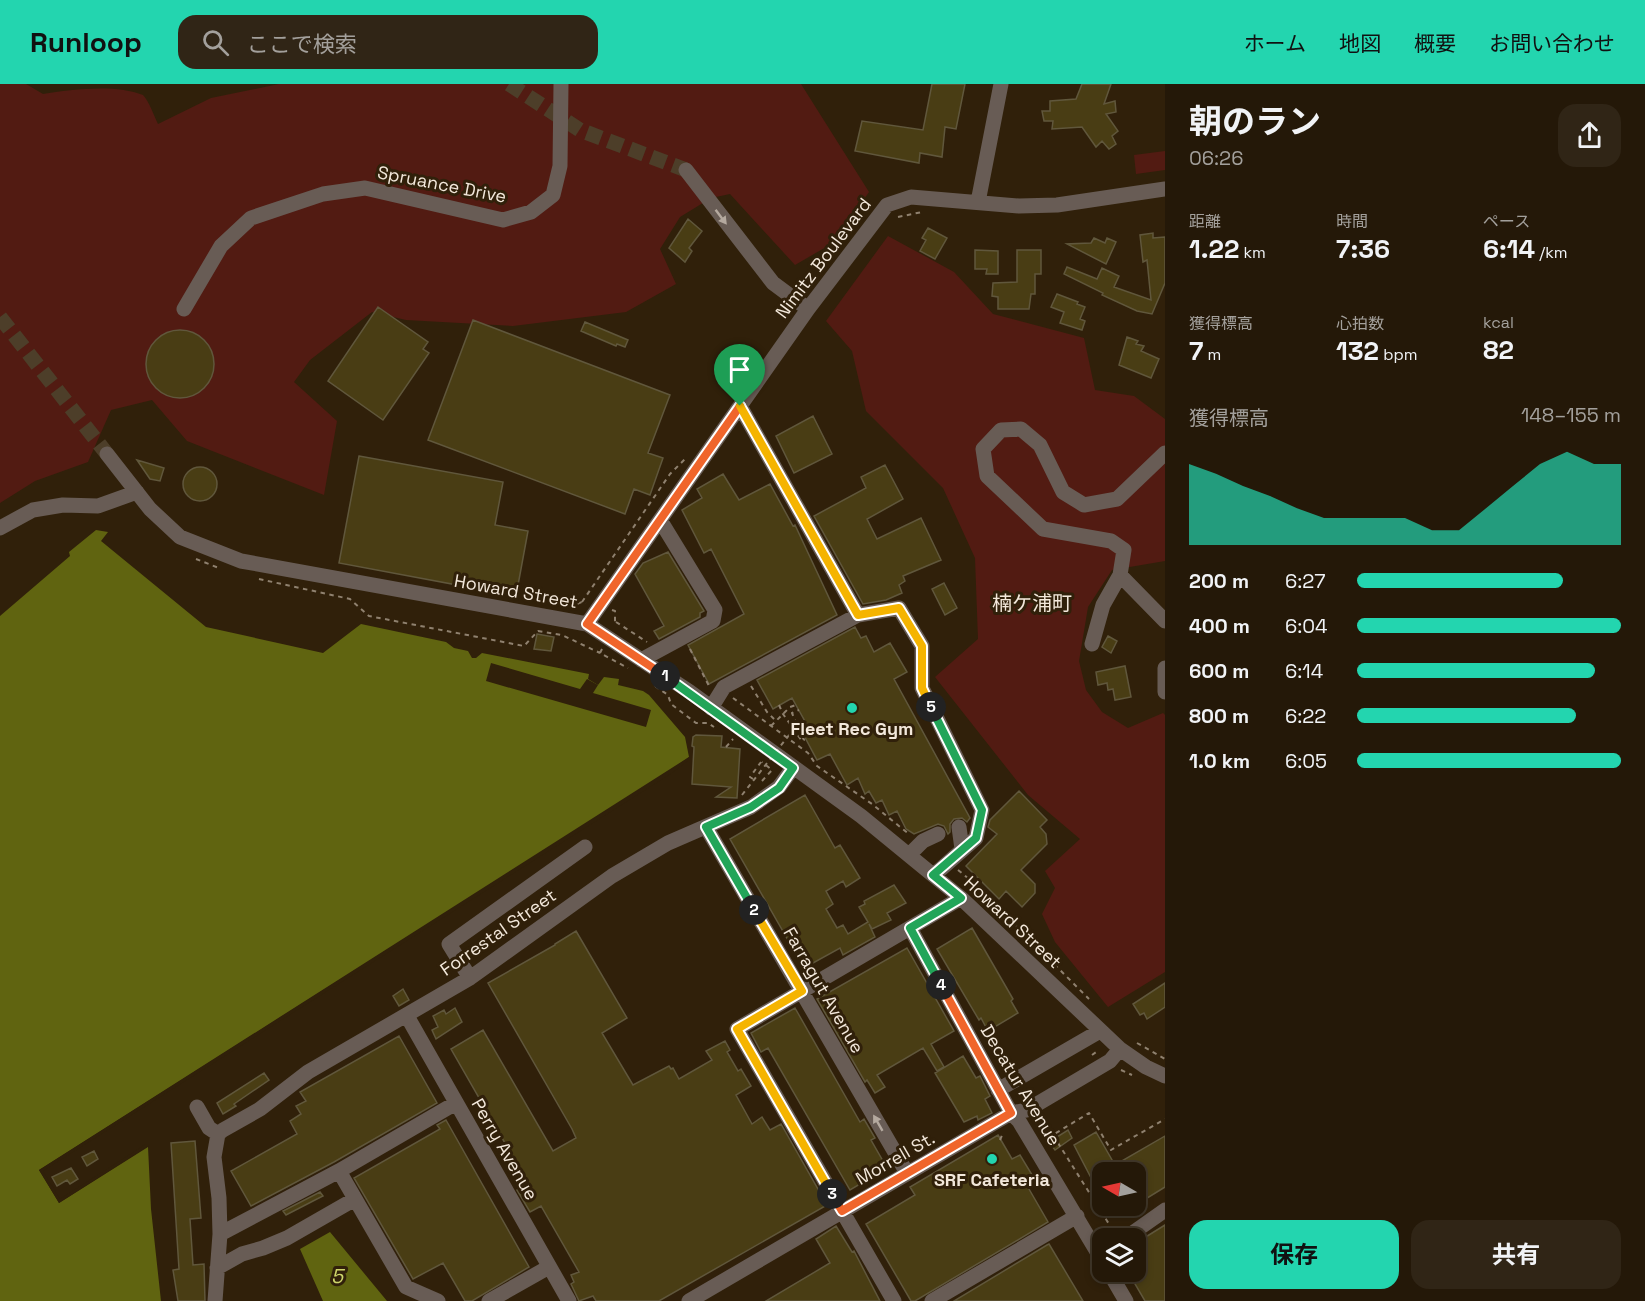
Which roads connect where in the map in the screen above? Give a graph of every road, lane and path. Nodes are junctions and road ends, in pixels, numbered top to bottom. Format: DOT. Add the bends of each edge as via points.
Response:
graph roads {
  1 [pos="561,84"];
  2 [pos="1001,84"];
  3 [pos="686,170"];
  4 [pos="1165,189"];
  5 [pos="978,202"];
  6 [pos="923,212"];
  7 [pos="889,219"];
  8 [pos="184,309"];
  9 [pos="808,309"];
  10 [pos="740,406"];
  11 [pos="1165,453"];
  12 [pos="107,454"];
  13 [pos="689,455"];
  14 [pos="137,492"];
  15 [pos="660,520"];
  16 [pos="0,528"];
  17 [pos="1120,575"];
  18 [pos="582,602"];
  19 [pos="858,615"];
  20 [pos="1165,621"];
  21 [pos="587,624"];
  22 [pos="611,633"];
  23 [pos="605,643"];
  24 [pos="1092,644"];
  25 [pos="653,646"];
  26 [pos="639,667"];
  27 [pos="1165,668"];
  28 [pos="747,680"];
  29 [pos="652,684"];
  30 [pos="1165,692"];
  31 [pos="779,705"];
  32 [pos="796,705"];
  33 [pos="711,708"];
  34 [pos="799,710"];
  35 [pos="783,714"];
  36 [pos="776,721"];
  37 [pos="797,725"];
  38 [pos="771,726"];
  39 [pos="716,729"];
  40 [pos="797,734"];
  41 [pos="792,741"];
  42 [pos="740,745"];
  43 [pos="726,747"];
  44 [pos="754,756"];
  45 [pos="761,762"];
  46 [pos="793,768"];
  47 [pos="753,779"];
  48 [pos="760,783"];
  49 [pos="748,792"];
  50 [pos="706,827"];
  51 [pos="959,827"];
  52 [pos="938,834"];
  53 [pos="585,848"];
  54 [pos="962,849"];
  55 [pos="909,855"];
  56 [pos="933,875"];
  57 [pos="961,898"];
  58 [pos="910,928"];
  59 [pos="470,978"];
  60 [pos="802,991"];
  61 [pos="407,1017"];
  62 [pos="1101,1031"];
  63 [pos="1133,1041"];
  64 [pos="1119,1049"];
  65 [pos="1165,1059"];
  66 [pos="1165,1076"];
  67 [pos="998,1090"];
  68 [pos="456,1104"];
  69 [pos="198,1107"];
  70 [pos="1011,1113"];
  71 [pos="1165,1119"];
  72 [pos="221,1132"];
  73 [pos="339,1171"];
  74 [pos="907,1173"];
  75 [pos="356,1199"];
  76 [pos="1165,1210"];
  77 [pos="842,1211"];
  78 [pos="1077,1216"];
  79 [pos="1113,1228"];
  80 [pos="1132,1228"];
  81 [pos="220,1234"];
  82 [pos="1092,1241"];
  83 [pos="549,1267"];
  84 [pos="217,1268"];
  85 [pos="1115,1282"];
  86 [pos="215,1301"];
  87 [pos="438,1301"];
  88 [pos="489,1301"];
  89 [pos="568,1301"];
  90 [pos="689,1301"];
  91 [pos="894,1301"];
  92 [pos="932,1301"];
  93 [pos="1126,1301"];
  1 -- 8 [label="street, Spruance Drive" via="560,166 552,195 531,212 503,220 365,188 323,194 251,218 221,246"];
  2 -- 5 [label="street"];
  3 -- 9 [label="street, one-way" via="773,283"];
  4 -- 5 [label="street, Nimitz Boulevard" via="1057,205"];
  5 -- 9 [label="street, Nimitz Boulevard" via="911,197 887,205"];
  6 -- 7 [label="path"];
  9 -- 10 [label="street, Nimitz Boulevard"];
  10 -- 15 [label="street, Nimitz Boulevard"];
  10 -- 19 [label="street"];
  11 -- 17 [label="street" via="1117,499 1084,505 1063,492 1041,445 1021,429 1001,430 983,449 987,476 1043,529 1111,541 1124,550"];
  12 -- 14 [label="street, Howard Street"];
  13 -- 18 [label="path" via="670,474"];
  14 -- 16 [label="street" via="98,506 63,505 33,510"];
  14 -- 21 [label="street, Howard Street" via="180,537 241,561"];
  15 -- 21 [label="street, Nimitz Boulevard"];
  15 -- 26 [label="street" via="715,610 713,621"];
  17 -- 20 [label="street"];
  17 -- 24 [label="street" via="1103,605"];
  19 -- 33 [label="street" via="724,687"];
  19 -- 54 [label="street" via="899,608 922,646 922,688 982,810 976,838"];
  21 -- 26 [label="street, Howard Street"];
  22 -- 25 [label="path" via="616,622"];
  23 -- 26 [label="path" via="600,653"];
  26 -- 33 [label="street, Howard Street"];
  27 -- 30 [label="street"];
  28 -- 36 [label="path"];
  29 -- 39 [label="path" via="696,723 708,723"];
  31 -- 35 [label="path"];
  32 -- 35 [label="path"];
  33 -- 46 [label="street, Howard Street"];
  34 -- 37 [label="path, bridge" via="792,713"];
  35 -- 36 [label="path"];
  35 -- 40 [label="path"];
  36 -- 38 [label="path"];
  37 -- 40 [label="path" via="804,740"];
  37 -- 47 [label="path, bridge"];
  40 -- 41 [label="path"];
  42 -- 43 [label="path" via="733,739"];
  44 -- 45 [label="path"];
  45 -- 47 [label="path" via="750,777"];
  45 -- 48 [label="path" via="772,771"];
  46 -- 50 [label="street, Forrestal Street" via="779,788 751,807"];
  46 -- 55 [label="street, Howard Street"];
  47 -- 49 [label="path, bridge" via="742,795"];
  50 -- 59 [label="street, Forrestal Street" via="678,835 612,876"];
  50 -- 60 [label="street, Farragut Avenue"];
  51 -- 54 [label="street"];
  52 -- 55 [label="street" via="923,841"];
  53 -- 59 [label="street" via="448,945"];
  54 -- 56 [label="street"];
  55 -- 56 [label="street, Howard Street"];
  56 -- 57 [label="street, Howard Street"];
  57 -- 58 [label="street"];
  57 -- 62 [label="street, Howard Street"];
  58 -- 60 [label="street"];
  58 -- 67 [label="street, Decatur Avenue"];
  59 -- 61 [label="street, Forrestal Street"];
  74 -- 60 [label="street, Farragut Avenue, one-way"];
  60 -- 77 [label="street" via="737,1029"];
  61 -- 68 [label="street, Perry Avenue"];
  61 -- 72 [label="street, Forrestal Street" via="308,1072 260,1109"];
  62 -- 64 [label="street, Howard Street"];
  62 -- 67 [label="street"];
  63 -- 65 [label="path"];
  64 -- 66 [label="street, Howard Street"];
  64 -- 70 [label="street, Morrell St." via="1110,1060 1064,1088 1026,1110"];
  67 -- 70 [label="street, Decatur Avenue"];
  68 -- 73 [label="street"];
  68 -- 83 [label="street, Perry Avenue"];
  69 -- 72 [label="street" via="209,1128"];
  70 -- 74 [label="street, Morrell St."];
  70 -- 78 [label="street, Decatur Avenue"];
  71 -- 79 [label="path" via="1111,1150 1089,1113 1052,1135"];
  72 -- 81 [label="street" via="213,1157"];
  73 -- 75 [label="street"];
  73 -- 81 [label="street"];
  74 -- 77 [label="street, Morrell St."];
  75 -- 84 [label="street" via="287,1238 242,1254"];
  75 -- 87 [label="street" via="406,1287"];
  76 -- 80 [label="street"];
  77 -- 90 [label="street, Morrell St."];
  77 -- 91 [label="street"];
  78 -- 82 [label="street, Decatur Avenue"];
  78 -- 92 [label="street"];
  81 -- 84 [label="street"];
  83 -- 88 [label="street"];
  83 -- 89 [label="street, Perry Avenue"];
  84 -- 86 [label="street"];
  85 -- 93 [label="street"];
}
